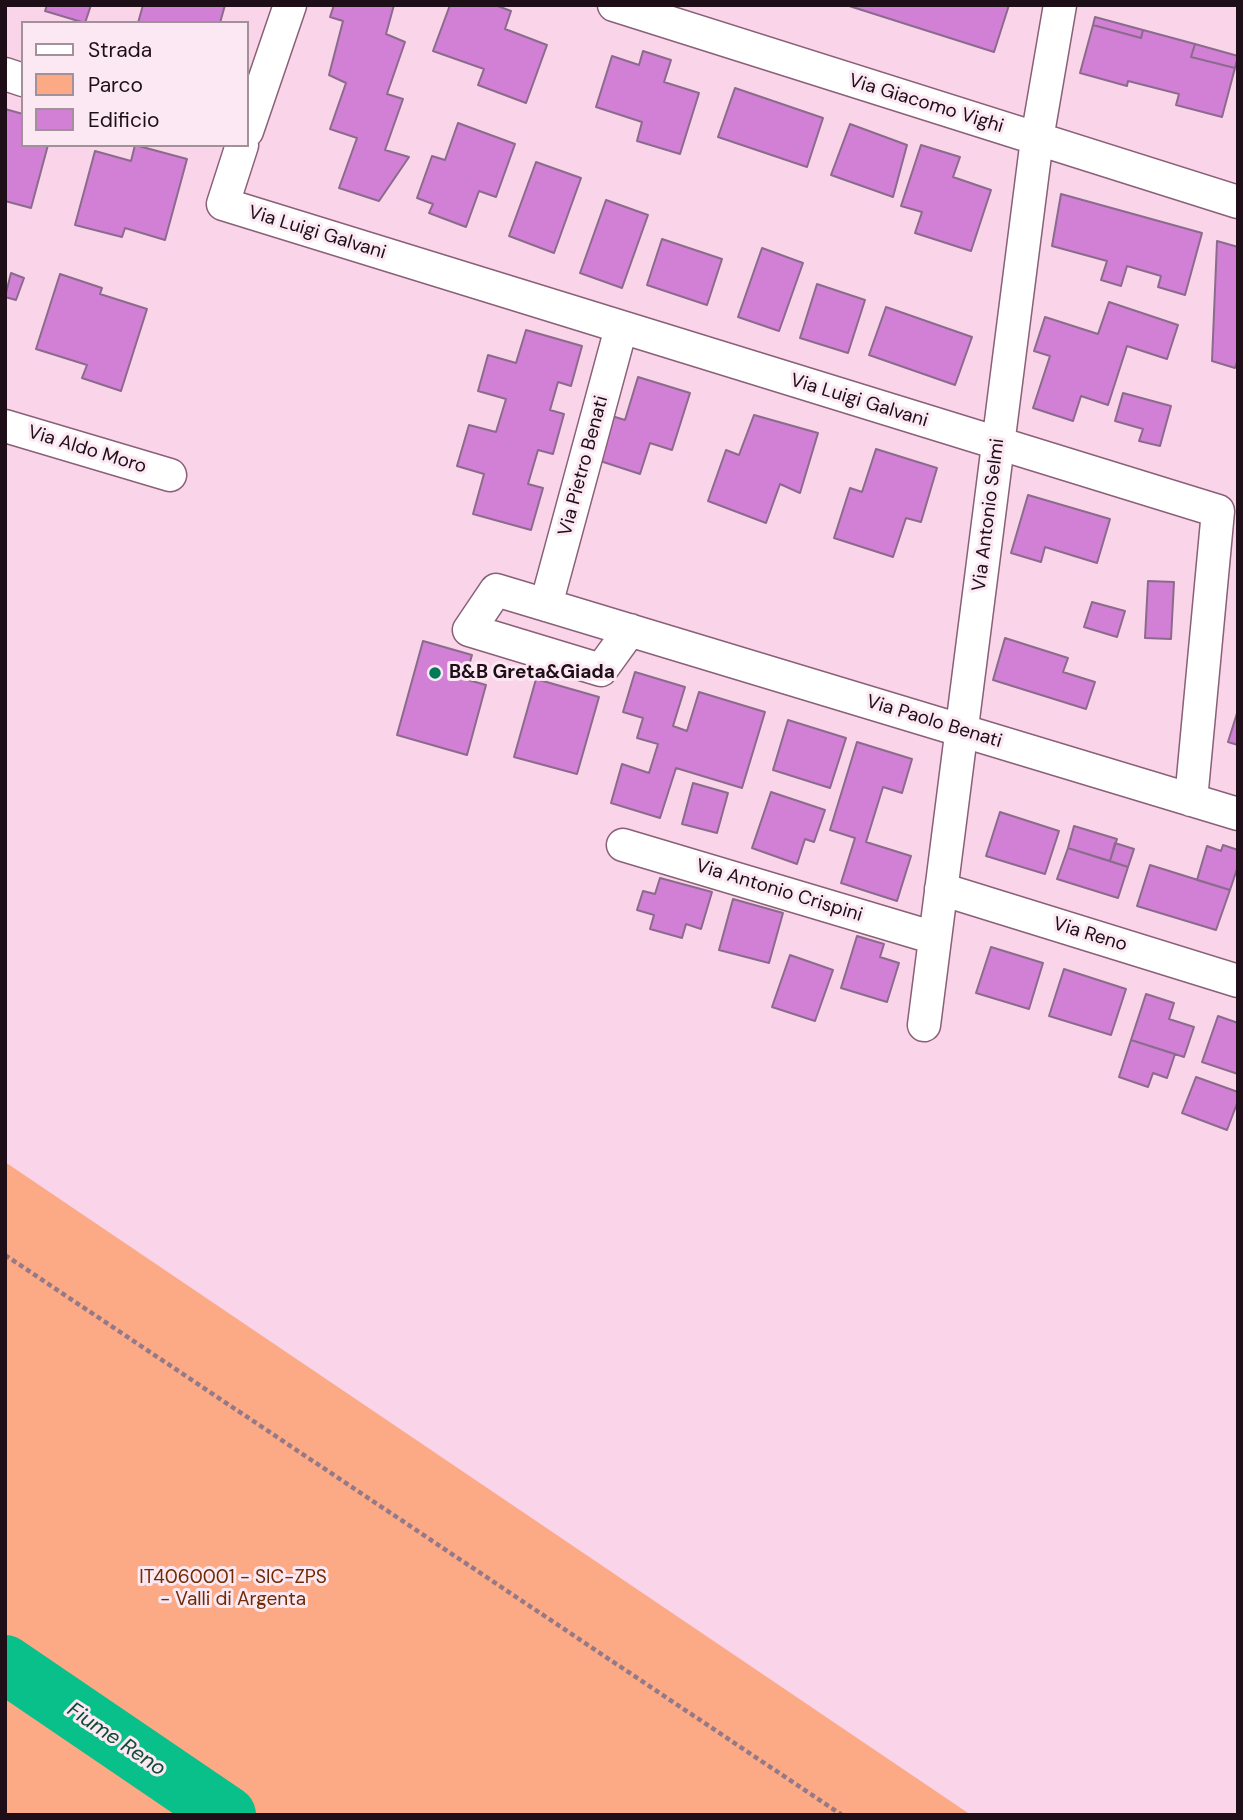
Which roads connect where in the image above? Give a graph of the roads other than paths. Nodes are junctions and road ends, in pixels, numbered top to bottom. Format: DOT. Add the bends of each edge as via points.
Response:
graph roads {
  1 [pos="290,5"];
  2 [pos="614,5"];
  3 [pos="1060,5"];
  4 [pos="248,119"];
  5 [pos="1037,139"];
  6 [pos="238,147"];
  7 [pos="1238,202"];
  8 [pos="621,328"];
  9 [pos="5,426"];
  10 [pos="998,444"];
  11 [pos="170,475"];
  12 [pos="546,605"];
  13 [pos="630,631"];
  14 [pos="962,731"];
  15 [pos="1191,800"];
  16 [pos="1238,814"];
  17 [pos="623,845"];
  18 [pos="942,889"];
  19 [pos="935,938"];
  20 [pos="1238,981"];
  21 [pos="924,1025"];
  1 -- 4 [label="street"];
  2 -- 5 [label="street, Via Giacomo Vighi"];
  3 -- 5 [label="street, Via Antonio Selmi"];
  5 -- 7 [label="street, Via Giacomo Vighi"];
  5 -- 10 [label="street, Via Antonio Selmi"];
  6 -- 8 [label="street, Via Luigi Galvani" via="223,204"];
  8 -- 10 [label="street, Via Luigi Galvani"];
  8 -- 12 [label="street, Via Pietro Benati"];
  9 -- 11 [label="street, Via Aldo Moro"];
  10 -- 14 [label="street, Via Antonio Selmi"];
  10 -- 15 [label="street, Via Luigi Galvani" via="1218,511"];
  12 -- 13 [label="street, Via Paolo Benati"];
  12 -- 13 [label="street, Via Paolo Benati" via="496,590 469,630 601,670"];
  13 -- 14 [label="street, Via Paolo Benati"];
  14 -- 15 [label="street, Via Paolo Benati"];
  14 -- 18 [label="street, Via Antonio Selmi"];
  15 -- 16 [label="street, Via Paolo Benati"];
  17 -- 19 [label="street, Via Antonio Crispini"];
  18 -- 19 [label="street, Via Antonio Selmi"];
  18 -- 20 [label="street, Via Reno"];
  19 -- 21 [label="street, Via Antonio Selmi"];
}
